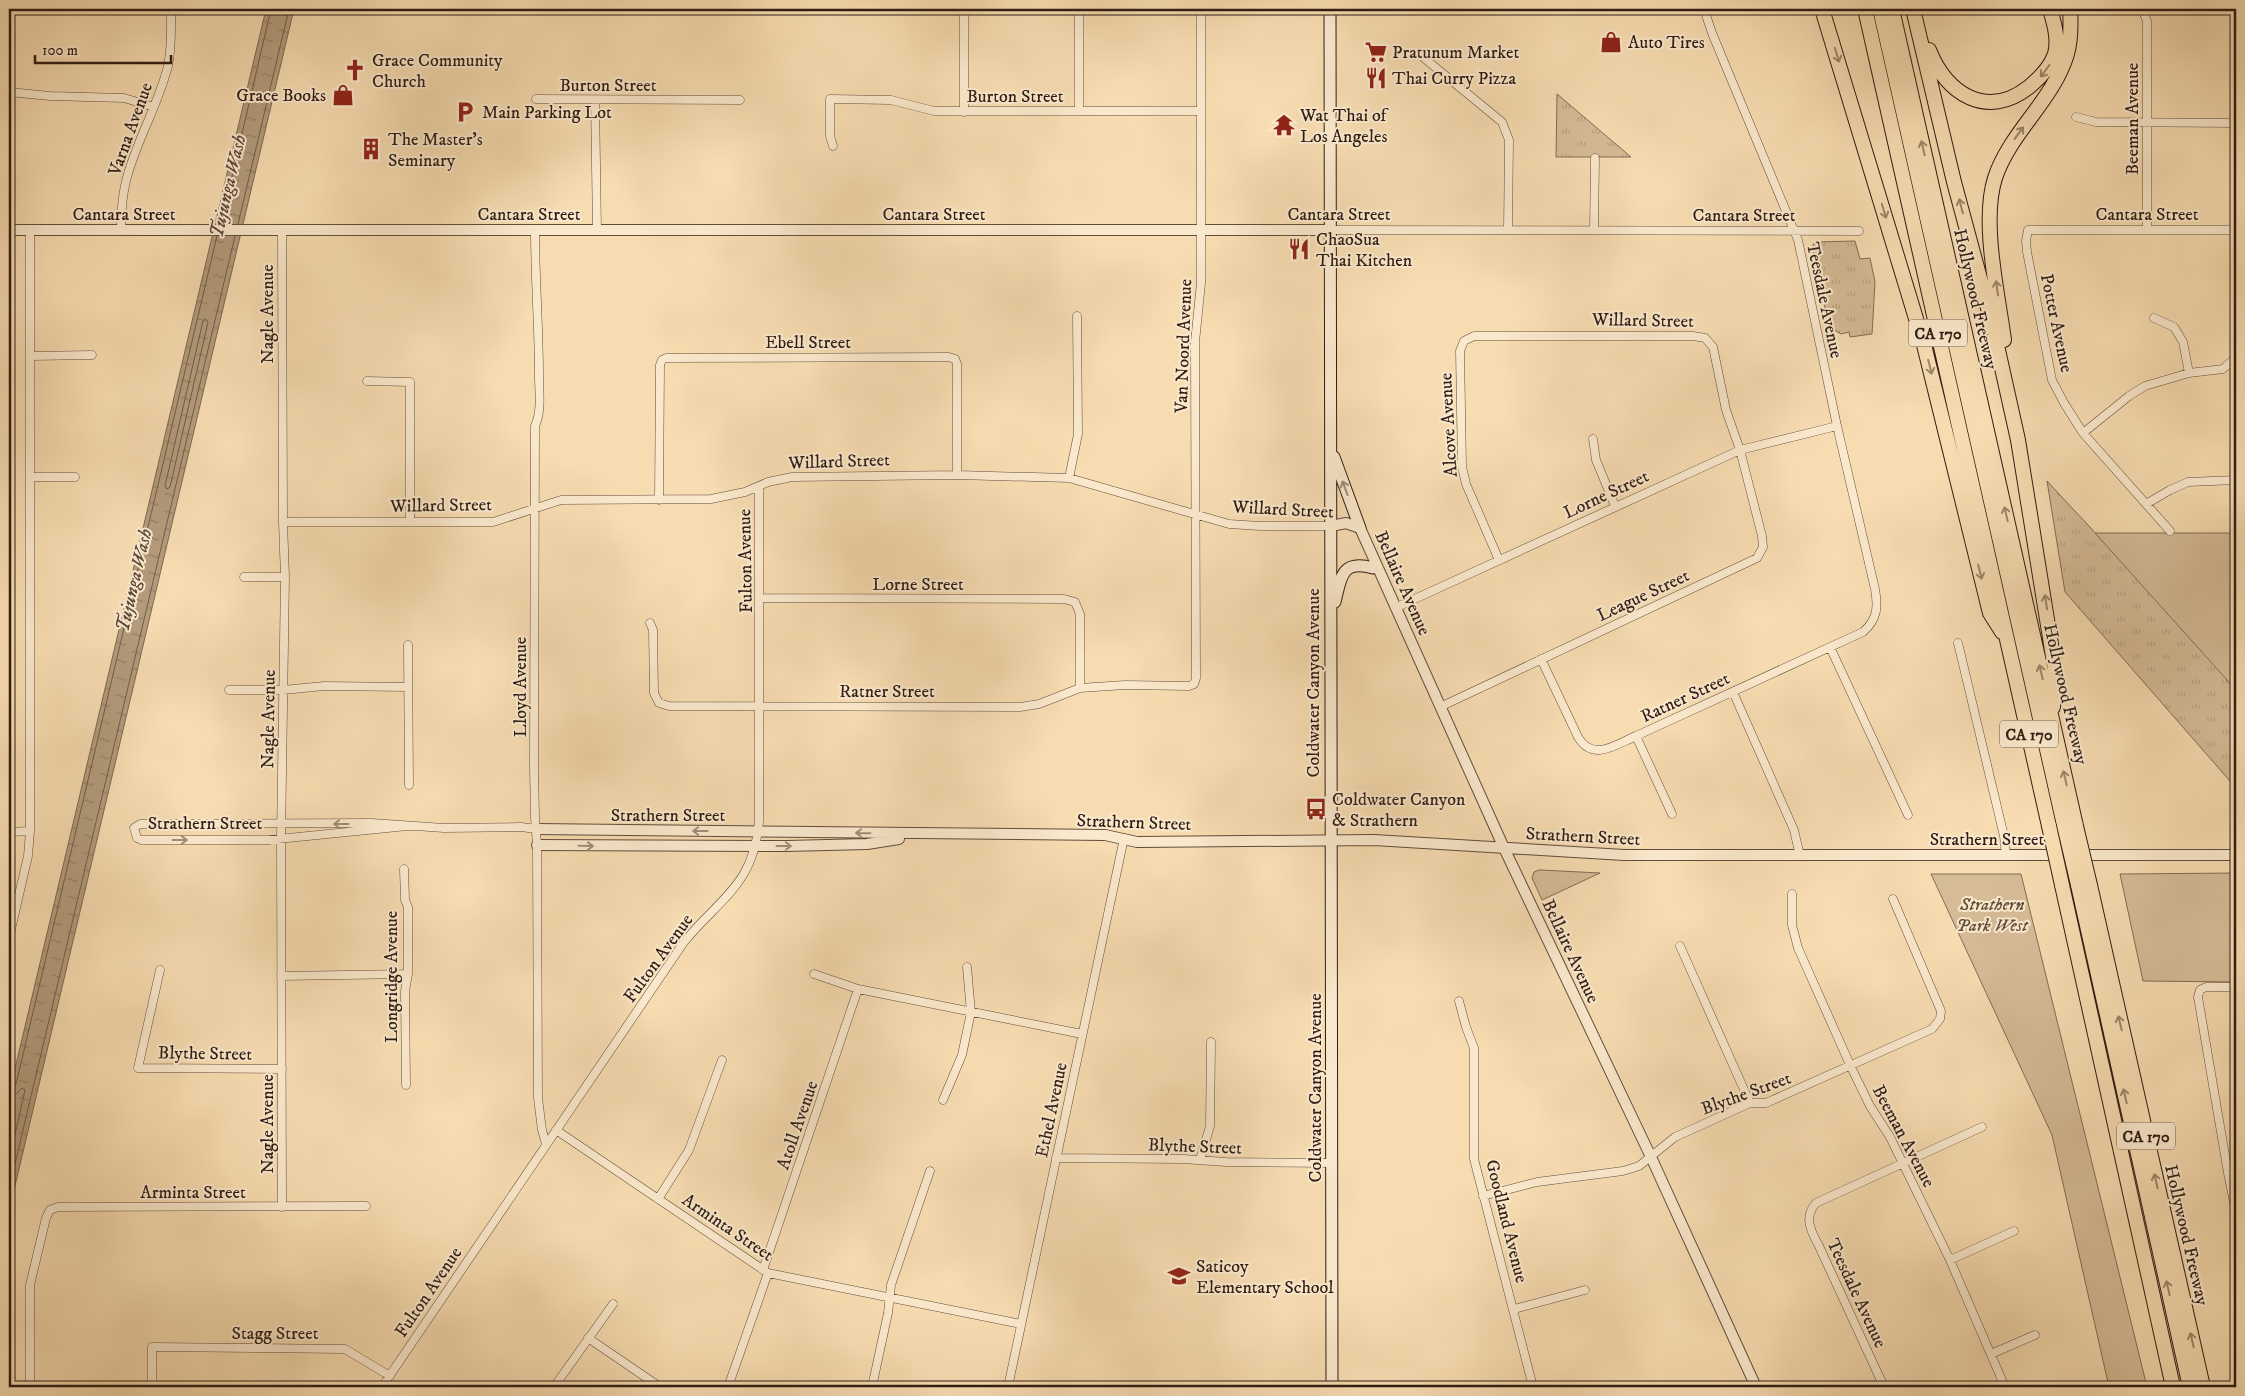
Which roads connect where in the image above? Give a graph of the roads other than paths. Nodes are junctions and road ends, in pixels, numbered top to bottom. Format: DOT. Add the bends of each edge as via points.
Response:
graph roads {
  1 [pos="172,9"];
  2 [pos="964,9"];
  3 [pos="1079,9"];
  4 [pos="1201,9"];
  5 [pos="1330,9"];
  6 [pos="1704,9"];
  7 [pos="1822,9"];
  8 [pos="1865,9"];
  9 [pos="1873,9"];
  10 [pos="1880,9"];
  11 [pos="1892,9"];
  12 [pos="1914,9"];
  13 [pos="2050,9"];
  14 [pos="2057,9"];
  15 [pos="2070,9"];
  16 [pos="2142,9"];
  17 [pos="2057,38"];
  18 [pos="1424,58"];
  19 [pos="9,92"];
  20 [pos="536,100"];
  21 [pos="595,100"];
  22 [pos="740,100"];
  23 [pos="154,107"];
  24 [pos="1079,111"];
  25 [pos="1201,111"];
  26 [pos="964,112"];
  27 [pos="2076,117"];
  28 [pos="2236,123"];
  29 [pos="2148,124"];
  30 [pos="832,146"];
  31 [pos="1595,158"];
  32 [pos="9,230"];
  33 [pos="30,230"];
  34 [pos="121,230"];
  35 [pos="535,230"];
  36 [pos="597,230"];
  37 [pos="1201,230"];
  38 [pos="1331,230"];
  39 [pos="1508,230"];
  40 [pos="1594,230"];
  41 [pos="2028,230"];
  42 [pos="2147,230"];
  43 [pos="2236,230"];
  44 [pos="282,231"];
  45 [pos="1794,231"];
  46 [pos="1860,231"];
  47 [pos="1077,316"];
  48 [pos="2154,318"];
  49 [pos="1464,341"];
  50 [pos="92,355"];
  51 [pos="31,356"];
  52 [pos="2236,357"];
  53 [pos="2189,373"];
  54 [pos="367,381"];
  55 [pos="1837,426"];
  56 [pos="2083,433"];
  57 [pos="1594,439"];
  58 [pos="2018,440"];
  59 [pos="1331,449"];
  60 [pos="1740,450"];
  61 [pos="957,475"];
  62 [pos="31,477"];
  63 [pos="75,477"];
  64 [pos="1069,478"];
  65 [pos="2236,480"];
  66 [pos="759,487"];
  67 [pos="659,500"];
  68 [pos="2146,504"];
  69 [pos="1615,506"];
  70 [pos="535,509"];
  71 [pos="1195,514"];
  72 [pos="410,521"];
  73 [pos="283,522"];
  74 [pos="1331,526"];
  75 [pos="1360,528"];
  76 [pos="2170,531"];
  77 [pos="1499,560"];
  78 [pos="1373,568"];
  79 [pos="244,577"];
  80 [pos="285,577"];
  81 [pos="760,598"];
  82 [pos="1395,608"];
  83 [pos="1877,610"];
  84 [pos="1331,616"];
  85 [pos="650,623"];
  86 [pos="2008,641"];
  87 [pos="1958,644"];
  88 [pos="408,645"];
  89 [pos="1830,647"];
  90 [pos="1541,659"];
  91 [pos="1194,684"];
  92 [pos="407,687"];
  93 [pos="1080,688"];
  94 [pos="229,690"];
  95 [pos="283,690"];
  96 [pos="1733,692"];
  97 [pos="760,706"];
  98 [pos="1440,707"];
  99 [pos="2052,720"];
  100 [pos="1636,736"];
  101 [pos="409,785"];
  102 [pos="1672,814"];
  103 [pos="1908,815"];
  104 [pos="281,824"];
  105 [pos="407,826"];
  106 [pos="2062,826"];
  107 [pos="536,829"];
  108 [pos="758,831"];
  109 [pos="9,832"];
  110 [pos="30,832"];
  111 [pos="929,835"];
  112 [pos="1124,838"];
  113 [pos="281,839"];
  114 [pos="1331,839"];
  115 [pos="537,846"];
  116 [pos="755,846"];
  117 [pos="1504,848"];
  118 [pos="2006,854"];
  119 [pos="2236,855"];
  120 [pos="1800,856"];
  121 [pos="404,869"];
  122 [pos="2075,885"];
  123 [pos="1792,894"];
  124 [pos="1893,899"];
  125 [pos="9,938"];
  126 [pos="1680,946"];
  127 [pos="967,967"];
  128 [pos="160,970"];
  129 [pos="408,974"];
  130 [pos="814,974"];
  131 [pos="281,976"];
  132 [pos="2236,986"];
  133 [pos="858,988"];
  134 [pos="1459,1001"];
  135 [pos="970,1012"];
  136 [pos="1082,1034"];
  137 [pos="1211,1042"];
  138 [pos="722,1060"];
  139 [pos="1851,1067"];
  140 [pos="282,1069"];
  141 [pos="406,1085"];
  142 [pos="943,1100"];
  143 [pos="1750,1103"];
  144 [pos="1982,1127"];
  145 [pos="556,1130"];
  146 [pos="546,1144"];
  147 [pos="1651,1157"];
  148 [pos="1056,1158"];
  149 [pos="1200,1160"];
  150 [pos="1332,1163"];
  151 [pos="1903,1164"];
  152 [pos="930,1171"];
  153 [pos="1483,1196"];
  154 [pos="658,1199"];
  155 [pos="366,1206"];
  156 [pos="282,1207"];
  157 [pos="2236,1212"];
  158 [pos="2014,1232"];
  159 [pos="1950,1260"];
  160 [pos="766,1272"];
  161 [pos="1584,1290"];
  162 [pos="889,1299"];
  163 [pos="613,1304"];
  164 [pos="1514,1309"];
  165 [pos="1022,1324"];
  166 [pos="2035,1335"];
  167 [pos="588,1338"];
  168 [pos="1992,1354"];
  169 [pos="390,1376"];
  170 [pos="30,1387"];
  171 [pos="152,1387"];
  172 [pos="382,1387"];
  173 [pos="554,1387"];
  174 [pos="660,1387"];
  175 [pos="728,1387"];
  176 [pos="872,1387"];
  177 [pos="1009,1387"];
  178 [pos="1332,1387"];
  179 [pos="1533,1387"];
  180 [pos="1756,1387"];
  181 [pos="1884,1387"];
  182 [pos="2005,1387"];
  183 [pos="2173,1387"];
  184 [pos="2190,1387"];
  185 [pos="2203,1387"];
  1 -- 23 [label="street, Varna Avenue" via="168,64"];
  2 -- 26 [label="street"];
  3 -- 24 [label="street"];
  4 -- 25 [label="street, Van Noord Avenue"];
  5 -- 38 [label="main road, Coldwater Canyon Avenue"];
  6 -- 45 [label="street, Teesdale Avenue"];
  7 -- 86 [label="highway, one-way" via="1924,345 1990,612"];
  8 -- 86 [label="highway, Hollywood Freeway / CA 170"];
  9 -- 106 [label="highway"];
  10 -- 106 [label="highway"];
  99 -- 11 [label="highway, Hollywood Freeway / CA 170, one-way"];
  17 -- 12 [label="highway, one-way" via="2055,54 2038,80 2024,91 1996,102 1980,100 1952,88 1942,76"];
  58 -- 12 [label="highway, one-way"];
  13 -- 17 [label="highway"];
  14 -- 17 [label="highway"];
  58 -- 15 [label="highway, one-way" via="1993,260 1991,199 2001,162 2062,67 2070,38"];
  16 -- 29 [label="street, Beeman Avenue" via="2147,21"];
  18 -- 39 [label="street" via="1502,122 1507,131"];
  19 -- 23 [label="street" via="124,98"];
  20 -- 21 [label="street, Burton Street"];
  21 -- 22 [label="street, Burton Street"];
  21 -- 36 [label="street"];
  23 -- 34 [label="street, Varna Avenue" via="125,183"];
  24 -- 25 [label="street, Burton Street"];
  24 -- 26 [label="street, Burton Street"];
  25 -- 37 [label="street, Van Noord Avenue"];
  26 -- 30 [label="street, Burton Street" via="934,111 891,100 830,100"];
  27 -- 29 [label="street" via="2096,122"];
  28 -- 29 [label="street"];
  29 -- 42 [label="street, Beeman Avenue"];
  31 -- 40 [label="street"];
  32 -- 33 [label="street, Cantara Street"];
  33 -- 34 [label="street, Cantara Street"];
  33 -- 51 [label="street"];
  34 -- 44 [label="street, Cantara Street"];
  35 -- 36 [label="street, Cantara Street"];
  35 -- 44 [label="street, Cantara Street"];
  35 -- 70 [label="street, Lloyd Avenue" via="539,363"];
  36 -- 37 [label="street, Cantara Street"];
  37 -- 38 [label="street, Cantara Street"];
  37 -- 71 [label="street, Van Noord Avenue" via="1202,283 1195,342"];
  38 -- 39 [label="street, Cantara Street"];
  38 -- 59 [label="main road, Coldwater Canyon Avenue"];
  39 -- 40 [label="street, Cantara Street"];
  40 -- 45 [label="street, Cantara Street"];
  41 -- 42 [label="street, Cantara Street"];
  41 -- 56 [label="street, Potter Avenue" via="2027,252 2052,380"];
  42 -- 43 [label="street, Cantara Street"];
  44 -- 73 [label="street, Nagle Avenue"];
  45 -- 46 [label="street, Cantara Street"];
  45 -- 55 [label="street, Teesdale Avenue"];
  47 -- 64 [label="street" via="1078,434"];
  48 -- 53 [label="street" via="2174,327 2183,342"];
  49 -- 60 [label="street, Willard Street" via="1474,336 1705,338 1713,348 1726,410"];
  49 -- 77 [label="street, Alcove Avenue" via="1460,351 1462,467 1466,484"];
  50 -- 51 [label="street"];
  51 -- 62 [label="street"];
  52 -- 53 [label="street" via="2223,369"];
  53 -- 56 [label="street" via="2145,386"];
  54 -- 72 [label="street" via="410,382"];
  55 -- 60 [label="street, Lorne Street"];
  55 -- 83 [label="street, Teesdale Avenue" via="1875,588"];
  56 -- 68 [label="street, Potter Avenue"];
  57 -- 69 [label="street" via="1596,460"];
  99 -- 58 [label="highway, one-way" via="2056,675"];
  59 -- 74 [label="main road, Coldwater Canyon Avenue"];
  75 -- 59 [label="main road, one-way"];
  60 -- 69 [label="street, Lorne Street"];
  60 -- 90 [label="street, League Street" via="1762,536 1763,547 1757,558"];
  61 -- 64 [label="street, Willard Street"];
  61 -- 66 [label="street, Willard Street" via="792,477"];
  61 -- 67 [label="street, Ebell Street" via="955,359 666,358 660,365"];
  62 -- 63 [label="street"];
  62 -- 110 [label="street"];
  64 -- 71 [label="street, Willard Street"];
  65 -- 68 [label="street" via="2188,482"];
  66 -- 67 [label="street, Willard Street" via="711,499"];
  66 -- 81 [label="street, Fulton Avenue"];
  67 -- 70 [label="street, Willard Street" via="561,500"];
  68 -- 76 [label="street, Potter Avenue"];
  69 -- 77 [label="street, Lorne Street"];
  70 -- 72 [label="street, Willard Street" via="493,522"];
  70 -- 107 [label="street, Lloyd Avenue"];
  71 -- 74 [label="street, Willard Street" via="1244,526"];
  71 -- 91 [label="street, Van Noord Avenue"];
  72 -- 73 [label="street, Willard Street"];
  73 -- 80 [label="street, Nagle Avenue"];
  74 -- 75 [label="street" via="1346,523"];
  74 -- 78 [label="street, Willard Street" via="1352,530"];
  74 -- 84 [label="main road, Coldwater Canyon Avenue"];
  75 -- 82 [label="street, Bellaire Avenue"];
  77 -- 82 [label="street, Lorne Street"];
  78 -- 82 [label="street" via="1387,599"];
  78 -- 84 [label="main road" via="1354,565 1342,574"];
  79 -- 80 [label="street"];
  80 -- 95 [label="street, Nagle Avenue"];
  81 -- 93 [label="street, Lorne Street" via="1064,599 1075,602 1080,614"];
  81 -- 97 [label="street, Fulton Avenue"];
  82 -- 98 [label="street, Bellaire Avenue"];
  83 -- 89 [label="street, Ratner Street" via="1870,626 1863,632"];
  84 -- 114 [label="main road, Coldwater Canyon Avenue"];
  85 -- 97 [label="street, Ratner Street" via="653,630 654,693 659,703 669,706"];
  86 -- 106 [label="highway, Hollywood Freeway / CA 170"];
  87 -- 118 [label="street"];
  88 -- 92 [label="street"];
  89 -- 96 [label="street, Ratner Street"];
  89 -- 103 [label="street"];
  90 -- 98 [label="street, League Street"];
  90 -- 100 [label="street, Ratner Street" via="1583,746 1598,751"];
  91 -- 93 [label="street, Ratner Street"];
  92 -- 95 [label="street" via="324,686"];
  92 -- 101 [label="street"];
  93 -- 97 [label="street, Ratner Street" via="1039,704 1020,707"];
  94 -- 95 [label="street"];
  95 -- 104 [label="street, Nagle Avenue"];
  96 -- 100 [label="street, Ratner Street"];
  96 -- 120 [label="street" via="1794,830"];
  97 -- 108 [label="street, Fulton Avenue"];
  98 -- 117 [label="street, Bellaire Avenue"];
  106 -- 99 [label="highway, Hollywood Freeway / CA 170, one-way"];
  100 -- 102 [label="street"];
  105 -- 104 [label="street, Strathern Street, one-way"];
  104 -- 113 [label="street, Nagle Avenue"];
  104 -- 113 [label="street, Strathern Street, one-way" via="140,824 134,828 134,834 141,840"];
  105 -- 107 [label="street, Strathern Street"];
  105 -- 113 [label="street, Strathern Street"];
  106 -- 122 [label="highway, Hollywood Freeway / CA 170, bridge"];
  106 -- 122 [label="highway, Hollywood Freeway / CA 170, bridge"];
  108 -- 107 [label="street, Strathern Street, one-way"];
  107 -- 115 [label="street, Lloyd Avenue"];
  111 -- 108 [label="street, Strathern Street, one-way"];
  108 -- 116 [label="street, Fulton Avenue"];
  109 -- 110 [label="street"];
  110 -- 125 [label="street" via="28,856"];
  111 -- 112 [label="street, Strathern Street" via="1104,835"];
  116 -- 111 [label="street, Strathern Street, one-way" via="867,844"];
  112 -- 114 [label="street, Strathern Street" via="1137,842"];
  112 -- 136 [label="street, Ethel Avenue"];
  113 -- 131 [label="street, Nagle Avenue"];
  114 -- 117 [label="street, Strathern Street"];
  114 -- 150 [label="main road, Coldwater Canyon Avenue"];
  115 -- 116 [label="street, Strathern Street, one-way"];
  115 -- 146 [label="street, Lloyd Avenue" via="538,1098"];
  116 -- 145 [label="street, Fulton Avenue" via="739,884 684,942"];
  117 -- 120 [label="street, Strathern Street" via="1624,856"];
  117 -- 147 [label="street, Bellaire Avenue"];
  118 -- 119 [label="street, Strathern Street"];
  118 -- 120 [label="street, Strathern Street"];
  121 -- 129 [label="street, Longridge Avenue" via="408,907"];
  122 -- 183 [label="highway, Hollywood Freeway / CA 170" via="2110,1095"];
  184 -- 122 [label="highway, one-way"];
  185 -- 122 [label="highway, Hollywood Freeway / CA 170, one-way"];
  123 -- 139 [label="street, Beeman Avenue" via="1792,924 1798,948"];
  124 -- 139 [label="street, Blythe Street" via="1940,1010 1940,1019 1932,1029"];
  126 -- 143 [label="street"];
  127 -- 135 [label="street"];
  128 -- 140 [label="street, Blythe Street" via="138,1068"];
  129 -- 131 [label="street"];
  129 -- 141 [label="street, Longridge Avenue" via="405,991"];
  130 -- 133 [label="street"];
  131 -- 140 [label="street, Nagle Avenue"];
  132 -- 157 [label="street" via="2206,986 2198,997"];
  133 -- 135 [label="street"];
  133 -- 160 [label="street, Atoll Avenue"];
  134 -- 153 [label="street, Goodland Avenue" via="1474,1048 1474,1159"];
  135 -- 136 [label="street"];
  135 -- 142 [label="street" via="962,1055"];
  136 -- 148 [label="street, Ethel Avenue"];
  137 -- 149 [label="street" via="1210,1126"];
  138 -- 154 [label="street" via="689,1150"];
  139 -- 143 [label="street, Blythe Street" via="1766,1103"];
  139 -- 151 [label="street, Beeman Avenue"];
  140 -- 156 [label="street, Nagle Avenue"];
  143 -- 147 [label="street, Blythe Street" via="1675,1137"];
  144 -- 151 [label="street"];
  145 -- 146 [label="street, Fulton Avenue"];
  145 -- 154 [label="street, Arminta Street"];
  146 -- 169 [label="street, Fulton Avenue"];
  147 -- 153 [label="street, Blythe Street" via="1624,1171 1537,1182"];
  147 -- 180 [label="street, Bellaire Avenue"];
  148 -- 149 [label="street, Blythe Street"];
  148 -- 165 [label="street, Ethel Avenue"];
  149 -- 150 [label="street, Blythe Street"];
  150 -- 178 [label="main road, Coldwater Canyon Avenue"];
  151 -- 159 [label="street, Beeman Avenue"];
  151 -- 181 [label="street, Teesdale Avenue" via="1816,1203 1810,1210 1808,1222"];
  152 -- 162 [label="street"];
  153 -- 164 [label="street, Goodland Avenue"];
  154 -- 160 [label="street, Arminta Street"];
  155 -- 156 [label="street, Arminta Street"];
  156 -- 170 [label="street, Arminta Street" via="58,1207 50,1210 30,1285"];
  158 -- 159 [label="street"];
  159 -- 168 [label="street, Beeman Avenue"];
  160 -- 162 [label="street, Arminta Street"];
  160 -- 175 [label="street, Atoll Avenue"];
  161 -- 164 [label="street"];
  162 -- 165 [label="street, Arminta Street"];
  162 -- 176 [label="street"];
  163 -- 167 [label="street"];
  164 -- 179 [label="street, Goodland Avenue"];
  165 -- 177 [label="street, Ethel Avenue"];
  166 -- 168 [label="street"];
  167 -- 173 [label="street"];
  167 -- 174 [label="street"];
  168 -- 182 [label="street, Beeman Avenue"];
  169 -- 171 [label="street, Stagg Street" via="344,1349 152,1347"];
  169 -- 172 [label="street, Fulton Avenue"];
}
